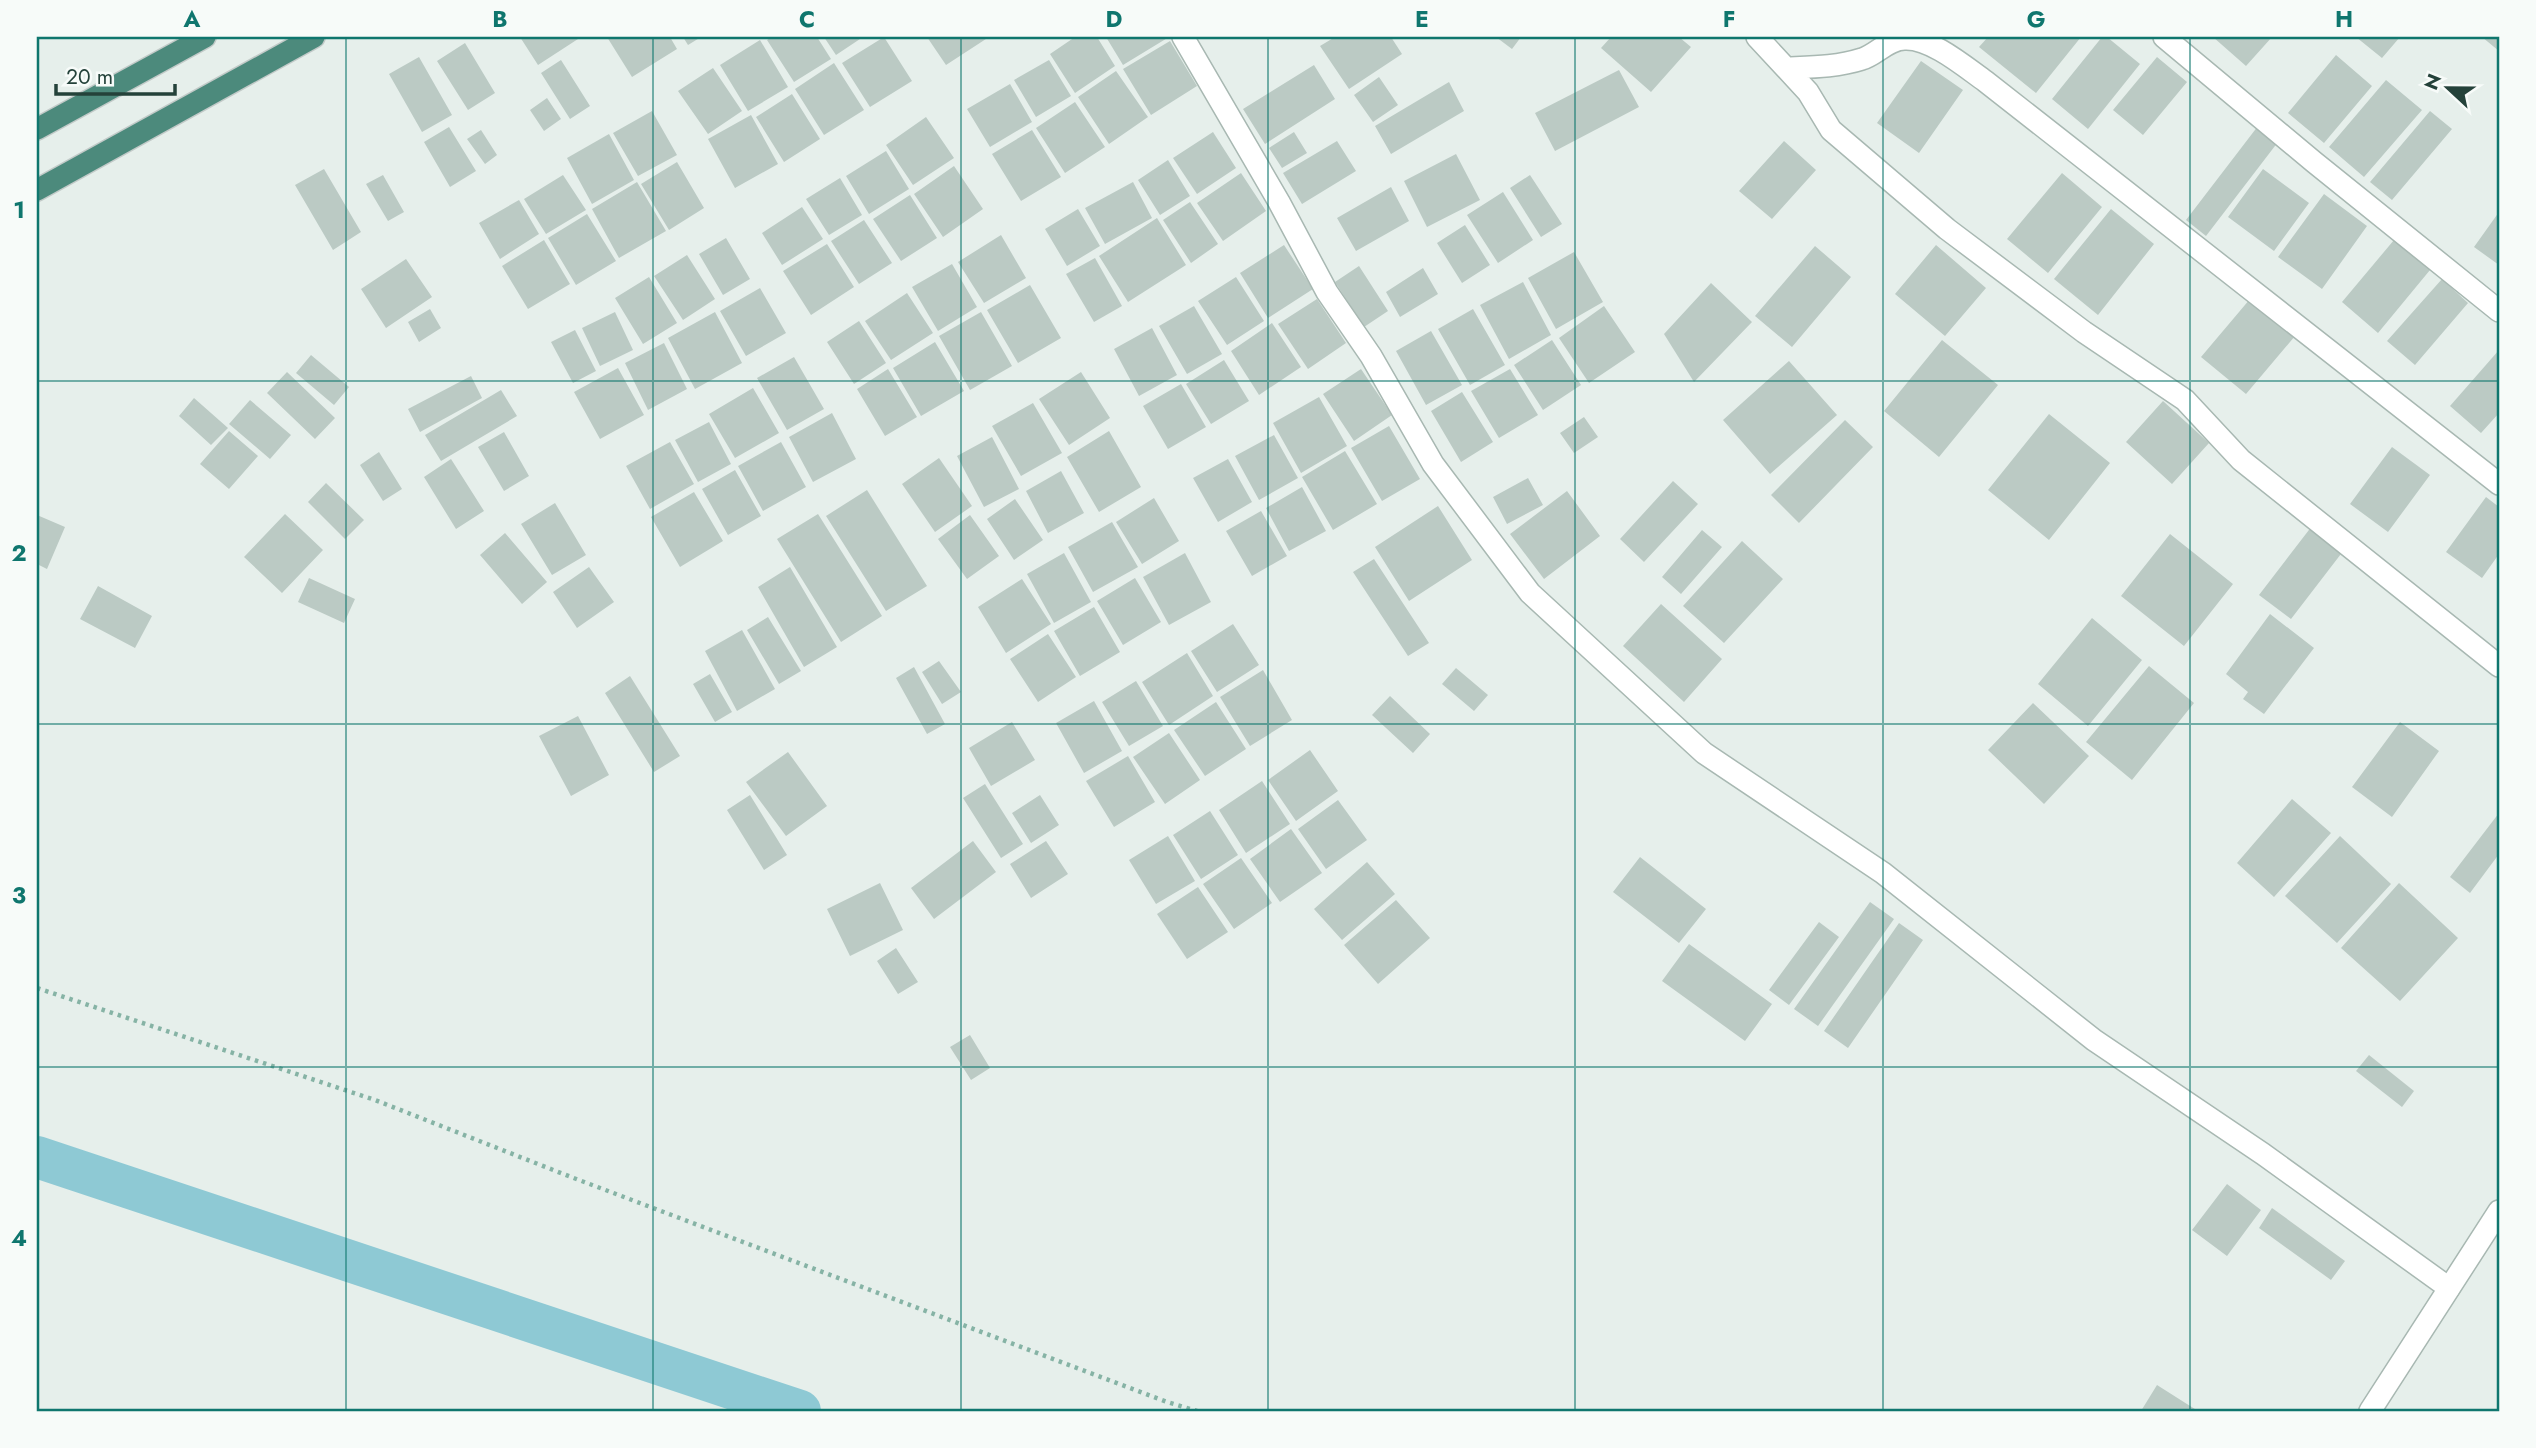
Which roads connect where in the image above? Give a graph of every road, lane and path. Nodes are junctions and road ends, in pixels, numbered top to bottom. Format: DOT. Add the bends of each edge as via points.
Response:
graph roads {
  1 [pos="205,37"];
  2 [pos="314,37"];
  3 [pos="1183,37"];
  4 [pos="1757,37"];
  5 [pos="2164,37"];
  6 [pos="1918,39"];
  7 [pos="1787,68"];
  8 [pos="37,129"];
  9 [pos="37,190"];
  10 [pos="2499,312"];
  11 [pos="2499,484"];
  12 [pos="2499,666"];
  13 [pos="37,988"];
  14 [pos="2499,1211"];
  15 [pos="2449,1288"];
  16 [pos="1197,1411"];
  17 [pos="2370,1411"];
  1 -- 8 [label="highway"];
  2 -- 9 [label="highway"];
  3 -- 15 [label="street" via="1327,292 1371,356 1433,464 1530,593 1704,753 1883,873 2094,1040"];
  4 -- 7 [label="street"];
  5 -- 10 [label="street"];
  6 -- 7 [label="street" via="1903,38 1865,59"];
  6 -- 11 [label="street" via="1985,81"];
  7 -- 12 [label="street" via="1831,130 1947,229 2084,332 2185,400 2241,460"];
  13 -- 16 [label="path" via="375,1100"];
  14 -- 15 [label="street"];
  15 -- 17 [label="street"];
}
